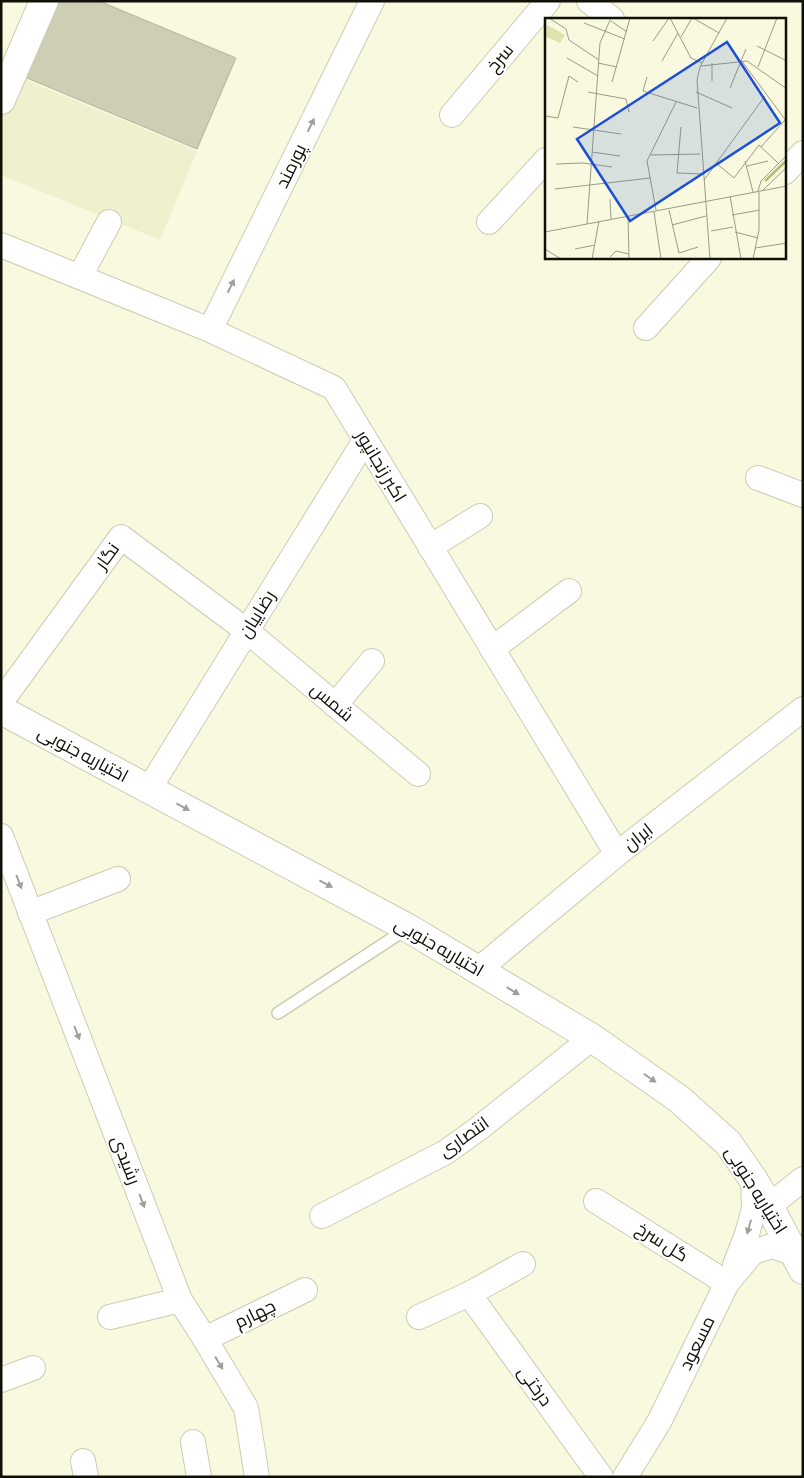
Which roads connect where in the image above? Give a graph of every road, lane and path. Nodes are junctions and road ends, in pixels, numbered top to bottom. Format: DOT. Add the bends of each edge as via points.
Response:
graph roads {
  1 [pos="372,1"];
  2 [pos="548,1"];
  3 [pos="589,1"];
  4 [pos="38,3"];
  5 [pos="611,18"];
  6 [pos="1,100"];
  7 [pos="452,115"];
  8 [pos="545,161"];
  9 [pos="109,222"];
  10 [pos="489,222"];
  11 [pos="1,246"];
  12 [pos="708,259"];
  13 [pos="80,276"];
  14 [pos="646,328"];
  15 [pos="210,330"];
  16 [pos="366,440"];
  17 [pos="758,478"];
  18 [pos="803,495"];
  19 [pos="480,516"];
  20 [pos="430,547"];
  21 [pos="569,591"];
  22 [pos="247,631"];
  23 [pos="492,649"];
  24 [pos="372,661"];
  25 [pos="1,702"];
  26 [pos="335,705"];
  27 [pos="803,709"];
  28 [pos="1,710"];
  29 [pos="418,774"];
  30 [pos="149,789"];
  31 [pos="4,850"];
  32 [pos="616,854"];
  33 [pos="118,879"];
  34 [pos="30,913"];
  35 [pos="408,928"];
  36 [pos="478,970"];
  37 [pos="278,1013"];
  38 [pos="592,1038"];
  39 [pos="753,1178"];
  40 [pos="803,1180"];
  41 [pos="596,1201"];
  42 [pos="769,1206"];
  43 [pos="322,1216"];
  44 [pos="799,1262"];
  45 [pos="523,1264"];
  46 [pos="727,1283"];
  47 [pos="305,1290"];
  48 [pos="469,1294"];
  49 [pos="180,1300"];
  50 [pos="419,1317"];
  51 [pos="110,1318"];
  52 [pos="205,1339"];
  53 [pos="33,1368"];
  54 [pos="1,1380"];
  55 [pos="193,1442"];
  56 [pos="199,1477"];
  57 [pos="257,1477"];
  58 [pos="601,1477"];
  59 [pos="625,1477"];
  15 -- 1 [label="street, پورمند, one-way"];
  2 -- 7 [label="street, سرخ"];
  3 -- 5 [label="street"];
  4 -- 6 [label="main road"];
  8 -- 10 [label="street"];
  9 -- 13 [label="street"];
  11 -- 13 [label="street, اکبر زنجانپور"];
  12 -- 14 [label="street"];
  13 -- 15 [label="street, اکبر زنجانپور"];
  15 -- 16 [label="street, اکبر زنجانپور" via="334,388"];
  16 -- 20 [label="street, اکبر زنجانپور"];
  16 -- 22 [label="street, رضاییان"];
  17 -- 18 [label="street"];
  19 -- 20 [label="street"];
  20 -- 23 [label="street, اکبر زنجانپور"];
  21 -- 23 [label="street"];
  22 -- 25 [label="street, نگار" via="121,537"];
  22 -- 26 [label="street, شمس"];
  22 -- 30 [label="street, رضاییان"];
  23 -- 32 [label="street, اکبر زنجانپور"];
  24 -- 26 [label="street"];
  26 -- 29 [label="street, شمس"];
  27 -- 32 [label="street, ایران"];
  28 -- 30 [label="main road, اختیاریه جنوبی"];
  30 -- 35 [label="main road, اختیاریه جنوبی, one-way"];
  31 -- 34 [label="street, رشیدی, one-way"];
  32 -- 36 [label="street, ایران"];
  33 -- 34 [label="street"];
  34 -- 49 [label="street, رشیدی, one-way"];
  35 -- 36 [label="main road, اختیاریه جنوبی"];
  35 -- 37 [label="lane"];
  36 -- 38 [label="main road, اختیاریه جنوبی, one-way"];
  38 -- 39 [label="main road, اختیاریه جنوبی, one-way" via="679,1099 728,1143"];
  38 -- 43 [label="street, انتصاری" via="446,1152"];
  39 -- 42 [label="main road, اختیاریه جنوبی"];
  39 -- 46 [label="street, one-way" via="754,1209 748,1234"];
  40 -- 42 [label="street"];
  41 -- 46 [label="street, گل سرخ"];
  42 -- 44 [label="main road, اختیاریه جنوبی"];
  44 -- 46 [label="street, مسعود" via="772,1246 754,1252"];
  45 -- 48 [label="street"];
  46 -- 59 [label="street, مسعود" via="658,1422"];
  47 -- 52 [label="street, چهارم"];
  48 -- 50 [label="street"];
  48 -- 58 [label="street, درختی"];
  49 -- 51 [label="street"];
  49 -- 52 [label="street, رشیدی"];
  52 -- 57 [label="street, رشیدی, one-way" via="246,1408"];
  53 -- 54 [label="street"];
  55 -- 56 [label="street"];
}
